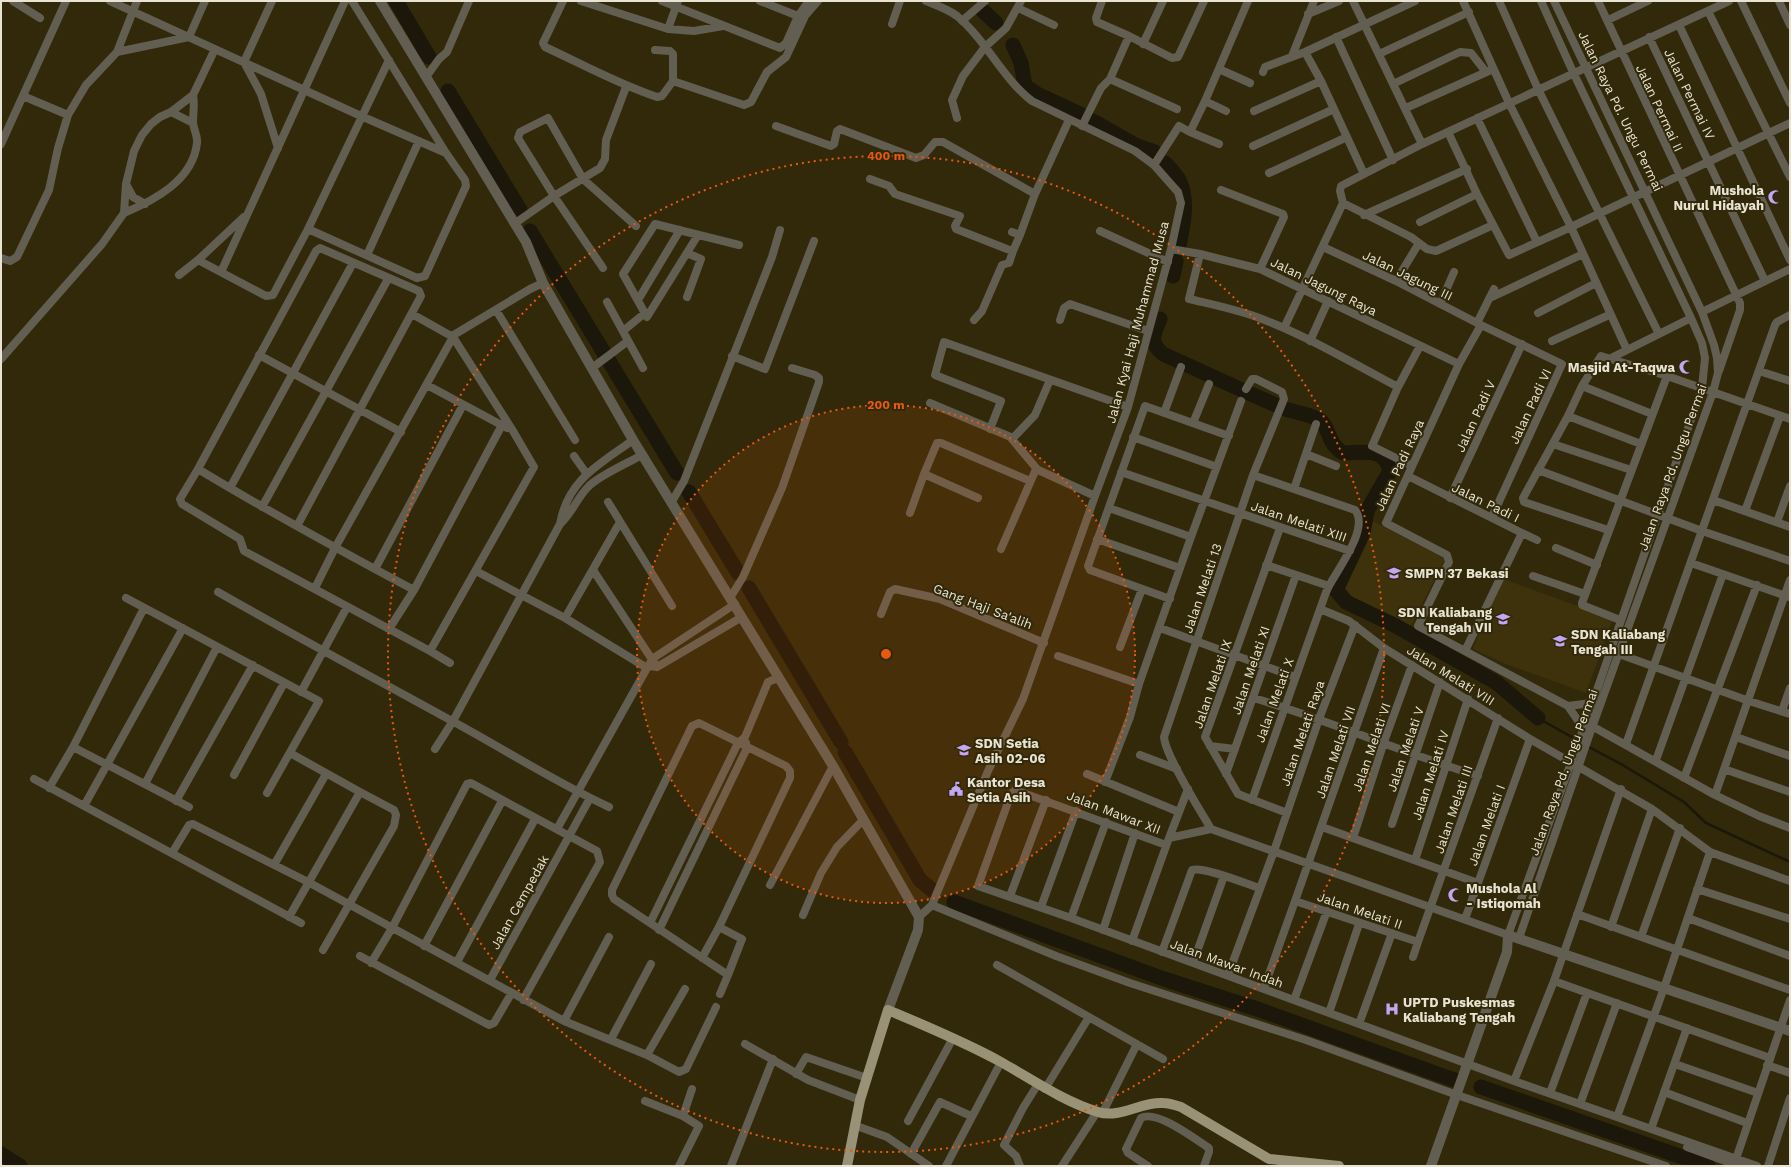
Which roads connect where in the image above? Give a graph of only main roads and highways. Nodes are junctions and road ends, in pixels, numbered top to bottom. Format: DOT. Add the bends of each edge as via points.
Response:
graph roads {
  1 [pos="1268,1163"];
  2 [pos="847,1166"];
  3 [pos="1338,1166"];
  1 -- 2 [label="main road" via="1181,1107 1162,1102 1108,1115 1099,1113 1042,1086 953,1038 888,1010 860,1100"];
  1 -- 3 [label="main road"];
}
